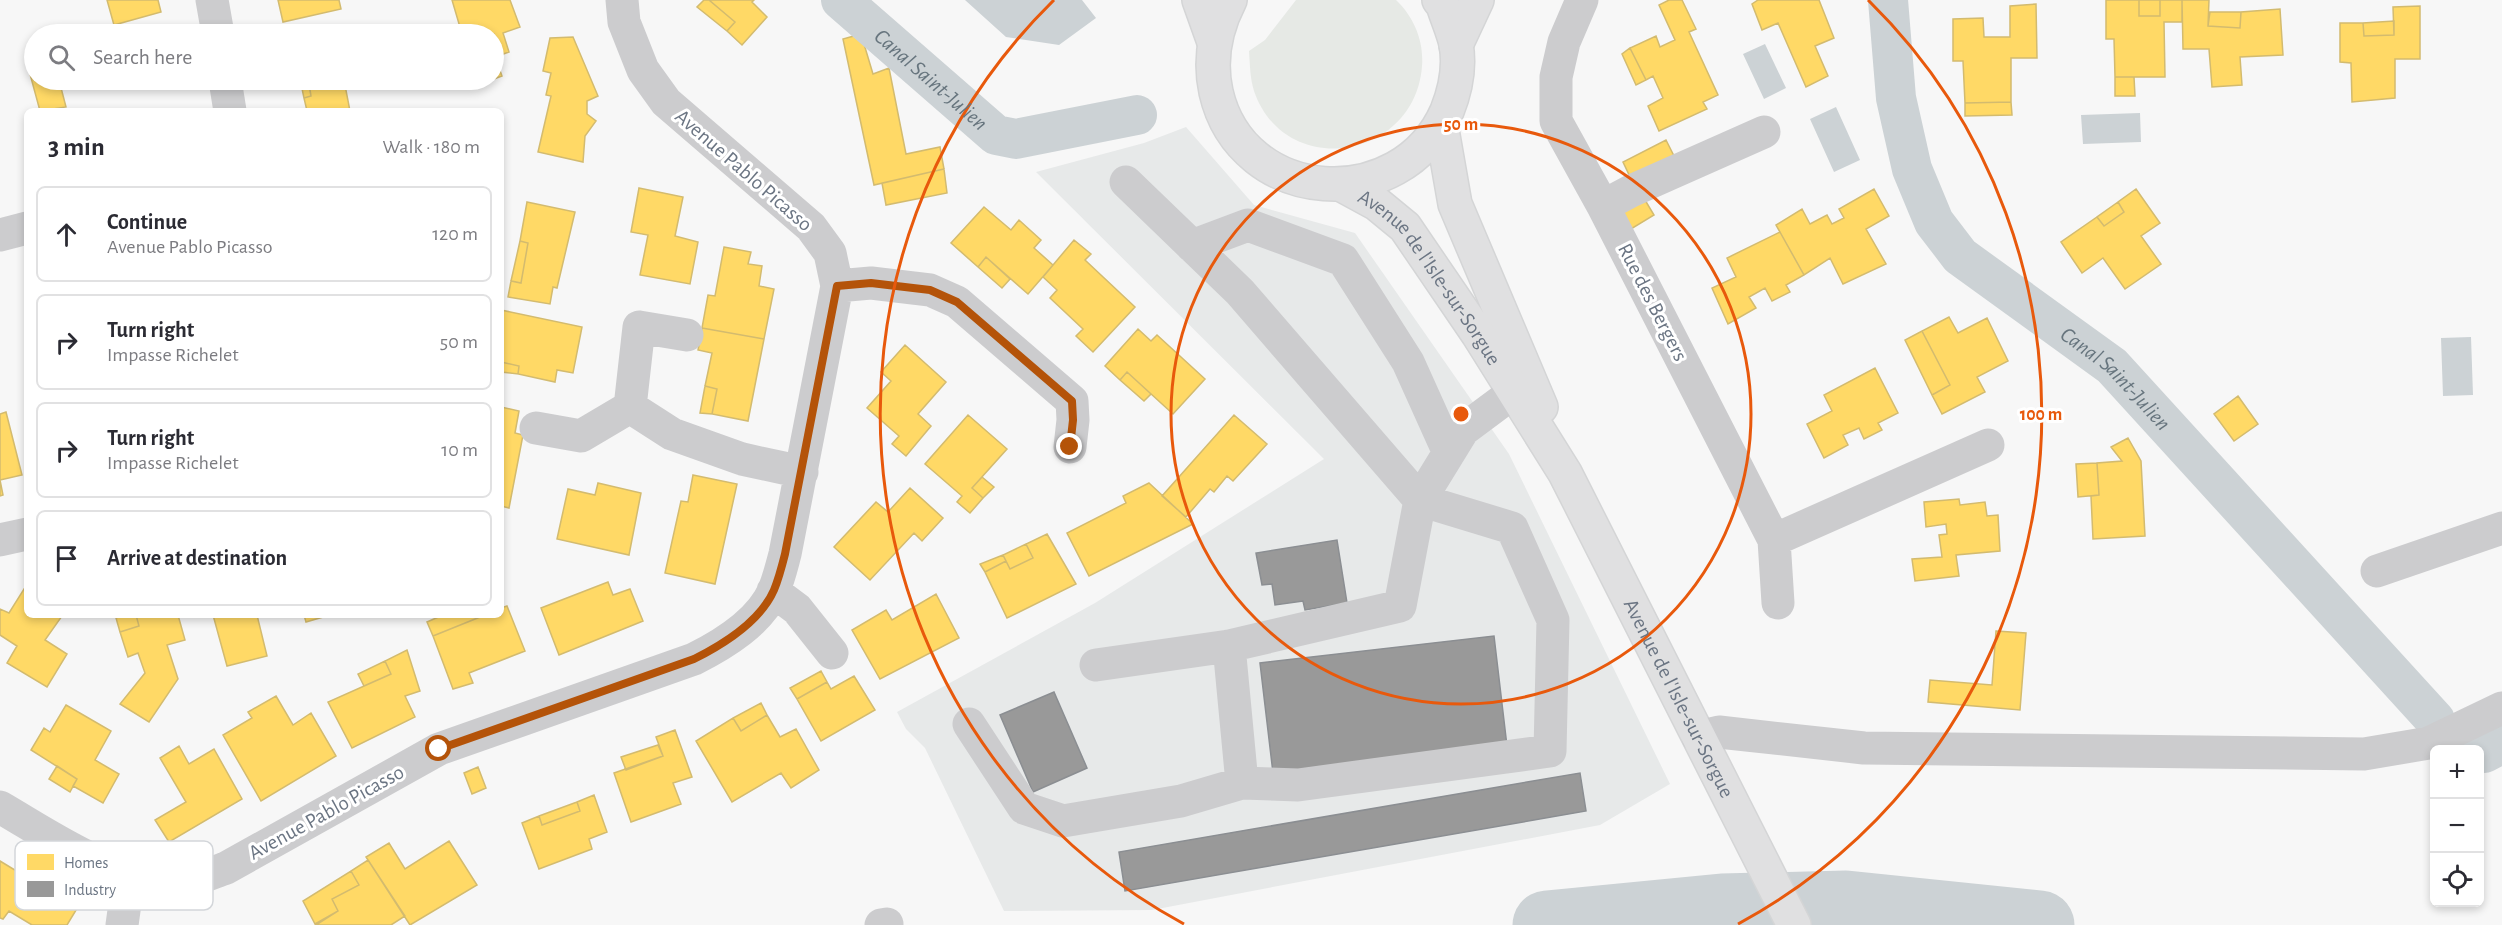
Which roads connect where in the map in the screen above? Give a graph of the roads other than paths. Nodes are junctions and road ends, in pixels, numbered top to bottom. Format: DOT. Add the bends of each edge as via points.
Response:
graph roads {
  1 [pos="212,0"];
  2 [pos="622,0"];
  3 [pos="1199,0"];
  4 [pos="1230,0"];
  5 [pos="1439,0"];
  6 [pos="1477,0"];
  7 [pos="1582,0"];
  8 [pos="216,24"];
  9 [pos="1214,42"];
  10 [pos="1456,45"];
  11 [pos="227,90"];
  12 [pos="230,108"];
  13 [pos="1441,124"];
  14 [pos="1764,132"];
  15 [pos="1126,182"];
  16 [pos="1342,185"];
  17 [pos="1603,206"];
  18 [pos="24,229"];
  19 [pos="0,235"];
  20 [pos="1192,246"];
  21 [pos="837,286"];
  22 [pos="687,335"];
  23 [pos="1514,392"];
  24 [pos="630,407"];
  25 [pos="536,428"];
  26 [pos="1988,445"];
  27 [pos="1070,447"];
  28 [pos="1449,453"];
  29 [pos="802,472"];
  30 [pos="1565,473"];
  31 [pos="1420,500"];
  32 [pos="2502,528"];
  33 [pos="24,535"];
  34 [pos="0,540"];
  35 [pos="1774,540"];
  36 [pos="2377,571"];
  37 [pos="773,591"];
  38 [pos="1778,603"];
  39 [pos="1229,646"];
  40 [pos="832,653"];
  41 [pos="1096,665"];
  42 [pos="2502,708"];
  43 [pos="969,724"];
  44 [pos="1703,747"];
  45 [pos="1242,783"];
  46 [pos="0,807"];
  47 [pos="58,841"];
  48 [pos="213,872"];
  49 [pos="124,910"];
  50 [pos="122,925"];
  51 [pos="1794,925"];
  1 -- 8 [label="street"];
  2 -- 21 [label="street, Avenue Pablo Picasso" via="624,22 643,70 666,102 811,227 830,253"];
  3 -- 9 [label="main road"];
  4 -- 9 [label="main road"];
  5 -- 10 [label="main road"];
  6 -- 10 [label="main road"];
  7 -- 17 [label="street, Rue des Bergers" via="1564,42 1556,77 1556,121"];
  9 -- 16 [label="main road" via="1212,74 1219,105 1234,133 1255,156 1281,173 1311,184"];
  10 -- 13 [label="main road" via="1457,73"];
  11 -- 12 [label="street"];
  13 -- 16 [label="main road" via="1423,148 1399,167 1372,180"];
  13 -- 30 [label="main road, Avenue de l'Isle-sur-Sorgue" via="1455,204 1533,384"];
  14 -- 17 [label="street"];
  15 -- 20 [label="street"];
  16 -- 23 [label="main road, Avenue de l'Isle-sur-Sorgue" via="1377,204 1405,227"];
  17 -- 35 [label="street, Rue des Bergers"];
  18 -- 19 [label="street"];
  20 -- 28 [label="street" via="1248,225 1342,260 1408,362"];
  20 -- 31 [label="street" via="1240,292"];
  21 -- 27 [label="street" via="871,283 930,290 957,302 1072,401"];
  21 -- 29 [label="street, Avenue Pablo Picasso"];
  22 -- 24 [label="street" via="639,327"];
  23 -- 28 [label="street" via="1463,430"];
  23 -- 30 [label="main road, Avenue de l'Isle-sur-Sorgue"];
  24 -- 25 [label="street" via="581,436"];
  24 -- 29 [label="street" via="672,434 742,459"];
  26 -- 35 [label="street"];
  28 -- 31 [label="street"];
  29 -- 37 [label="street, Avenue Pablo Picasso"];
  30 -- 44 [label="main road, Avenue de l'Isle-sur-Sorgue"];
  31 -- 39 [label="street" via="1400,606"];
  31 -- 45 [label="street" via="1512,528 1553,620 1550,751 1298,785"];
  32 -- 36 [label="street"];
  33 -- 34 [label="street"];
  35 -- 38 [label="street, Rue des Bergers"];
  37 -- 40 [label="street" via="796,609"];
  37 -- 48 [label="street, Avenue Pablo Picasso" via="752,619 727,642 694,659 439,749"];
  39 -- 41 [label="street"];
  39 -- 45 [label="street"];
  42 -- 44 [label="street" via="2429,743 2364,754 1864,748 1719,732"];
  43 -- 45 [label="street" via="1024,808 1063,821 1181,801"];
  44 -- 51 [label="main road, Avenue de l'Isle-sur-Sorgue"];
  46 -- 47 [label="street, Avenue Pablo Picasso"];
  49 -- 50 [label="street"];
}
